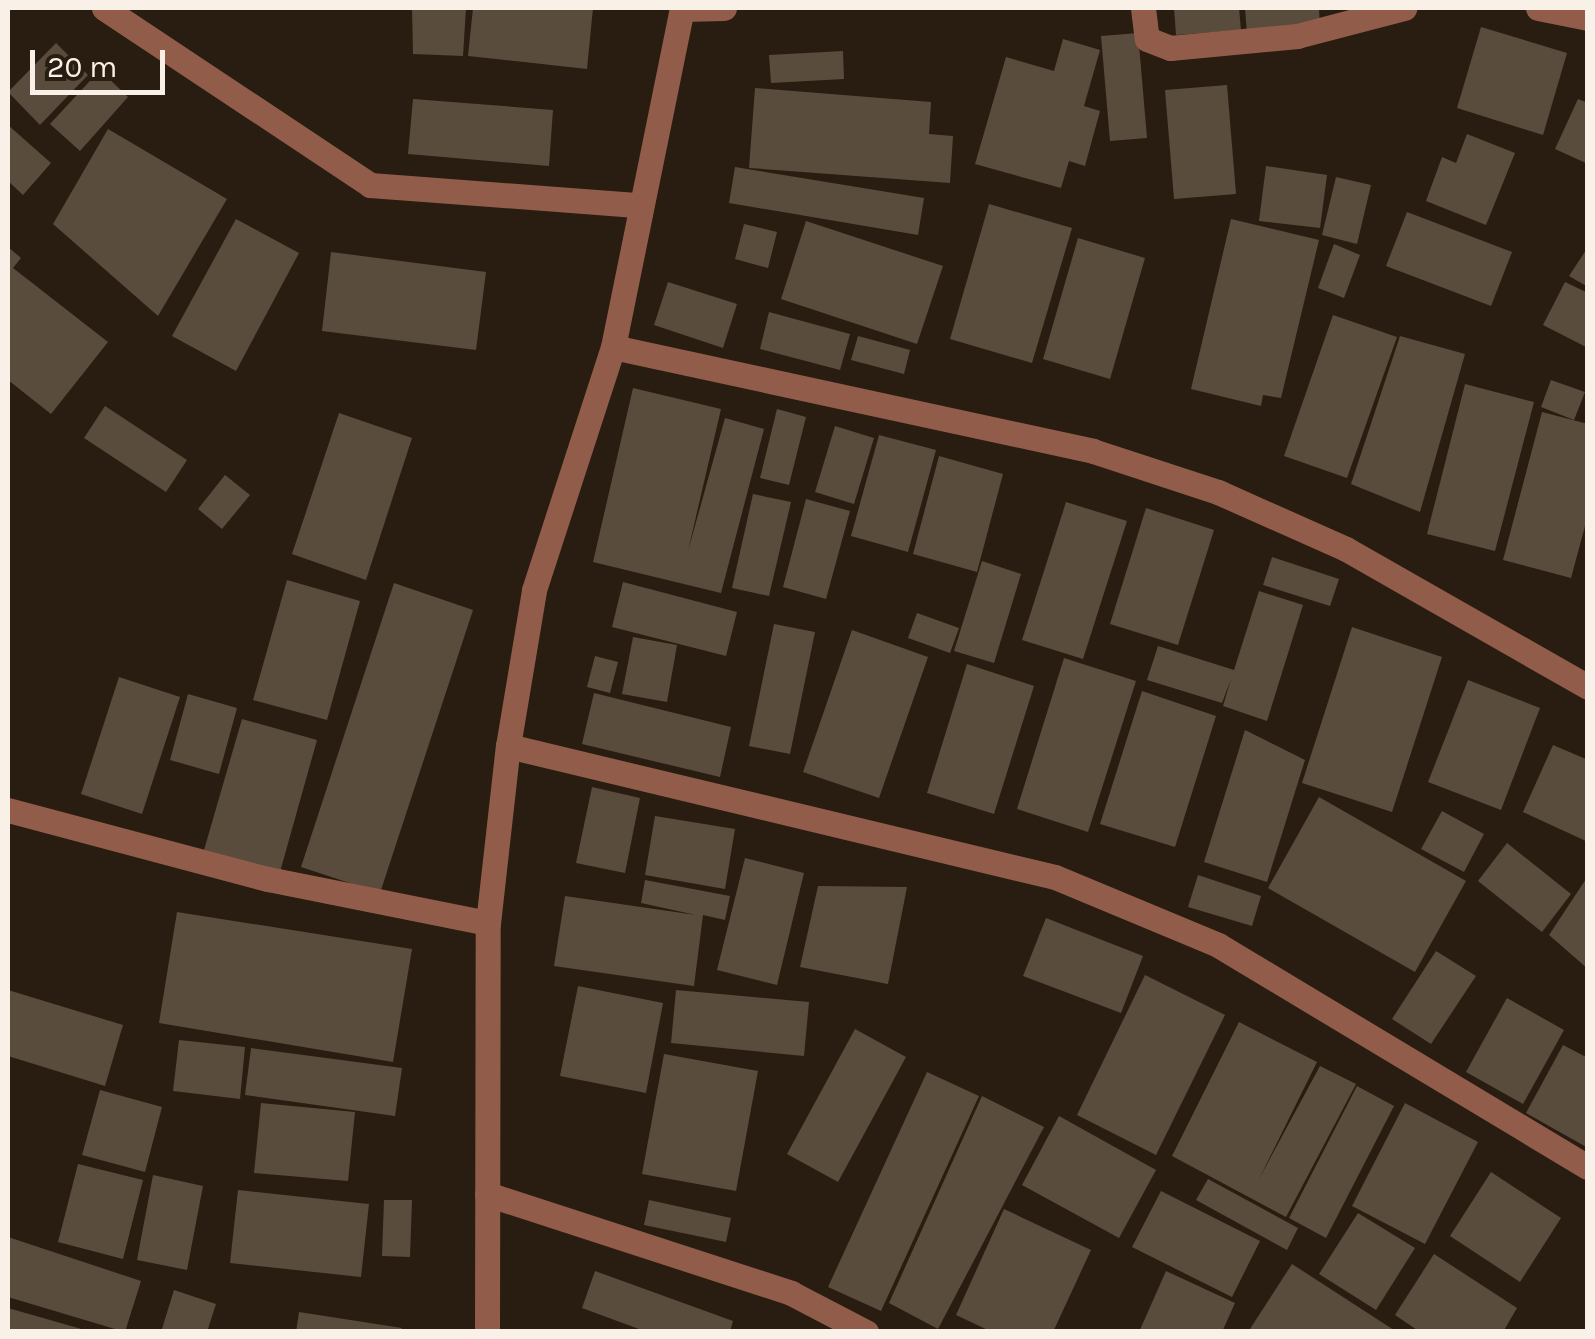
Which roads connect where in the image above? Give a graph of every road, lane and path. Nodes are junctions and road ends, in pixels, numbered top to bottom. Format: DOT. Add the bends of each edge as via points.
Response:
graph roads {
  1 [pos="104,8"];
  2 [pos="682,8"];
  3 [pos="724,8"];
  4 [pos="1143,8"];
  5 [pos="1404,8"];
  6 [pos="1538,8"];
  7 [pos="1588,18"];
  8 [pos="639,206"];
  9 [pos="614,347"];
  10 [pos="1588,687"];
  11 [pos="508,746"];
  12 [pos="8,810"];
  13 [pos="488,923"];
  14 [pos="1588,1167"];
  15 [pos="487,1194"];
  16 [pos="486,1332"];
  17 [pos="866,1332"];
  1 -- 8 [label="street" via="370,186"];
  2 -- 3 [label="street"];
  2 -- 8 [label="street"];
  4 -- 5 [label="street" via="1148,39 1170,48 1297,36"];
  6 -- 7 [label="street"];
  8 -- 9 [label="street"];
  9 -- 10 [label="street" via="1093,451 1218,492 1346,549"];
  9 -- 11 [label="street" via="534,590"];
  11 -- 13 [label="street"];
  11 -- 14 [label="street" via="1055,877 1218,946"];
  12 -- 13 [label="street" via="268,879"];
  13 -- 15 [label="street"];
  15 -- 16 [label="street"];
  15 -- 17 [label="street" via="791,1292"];
}
